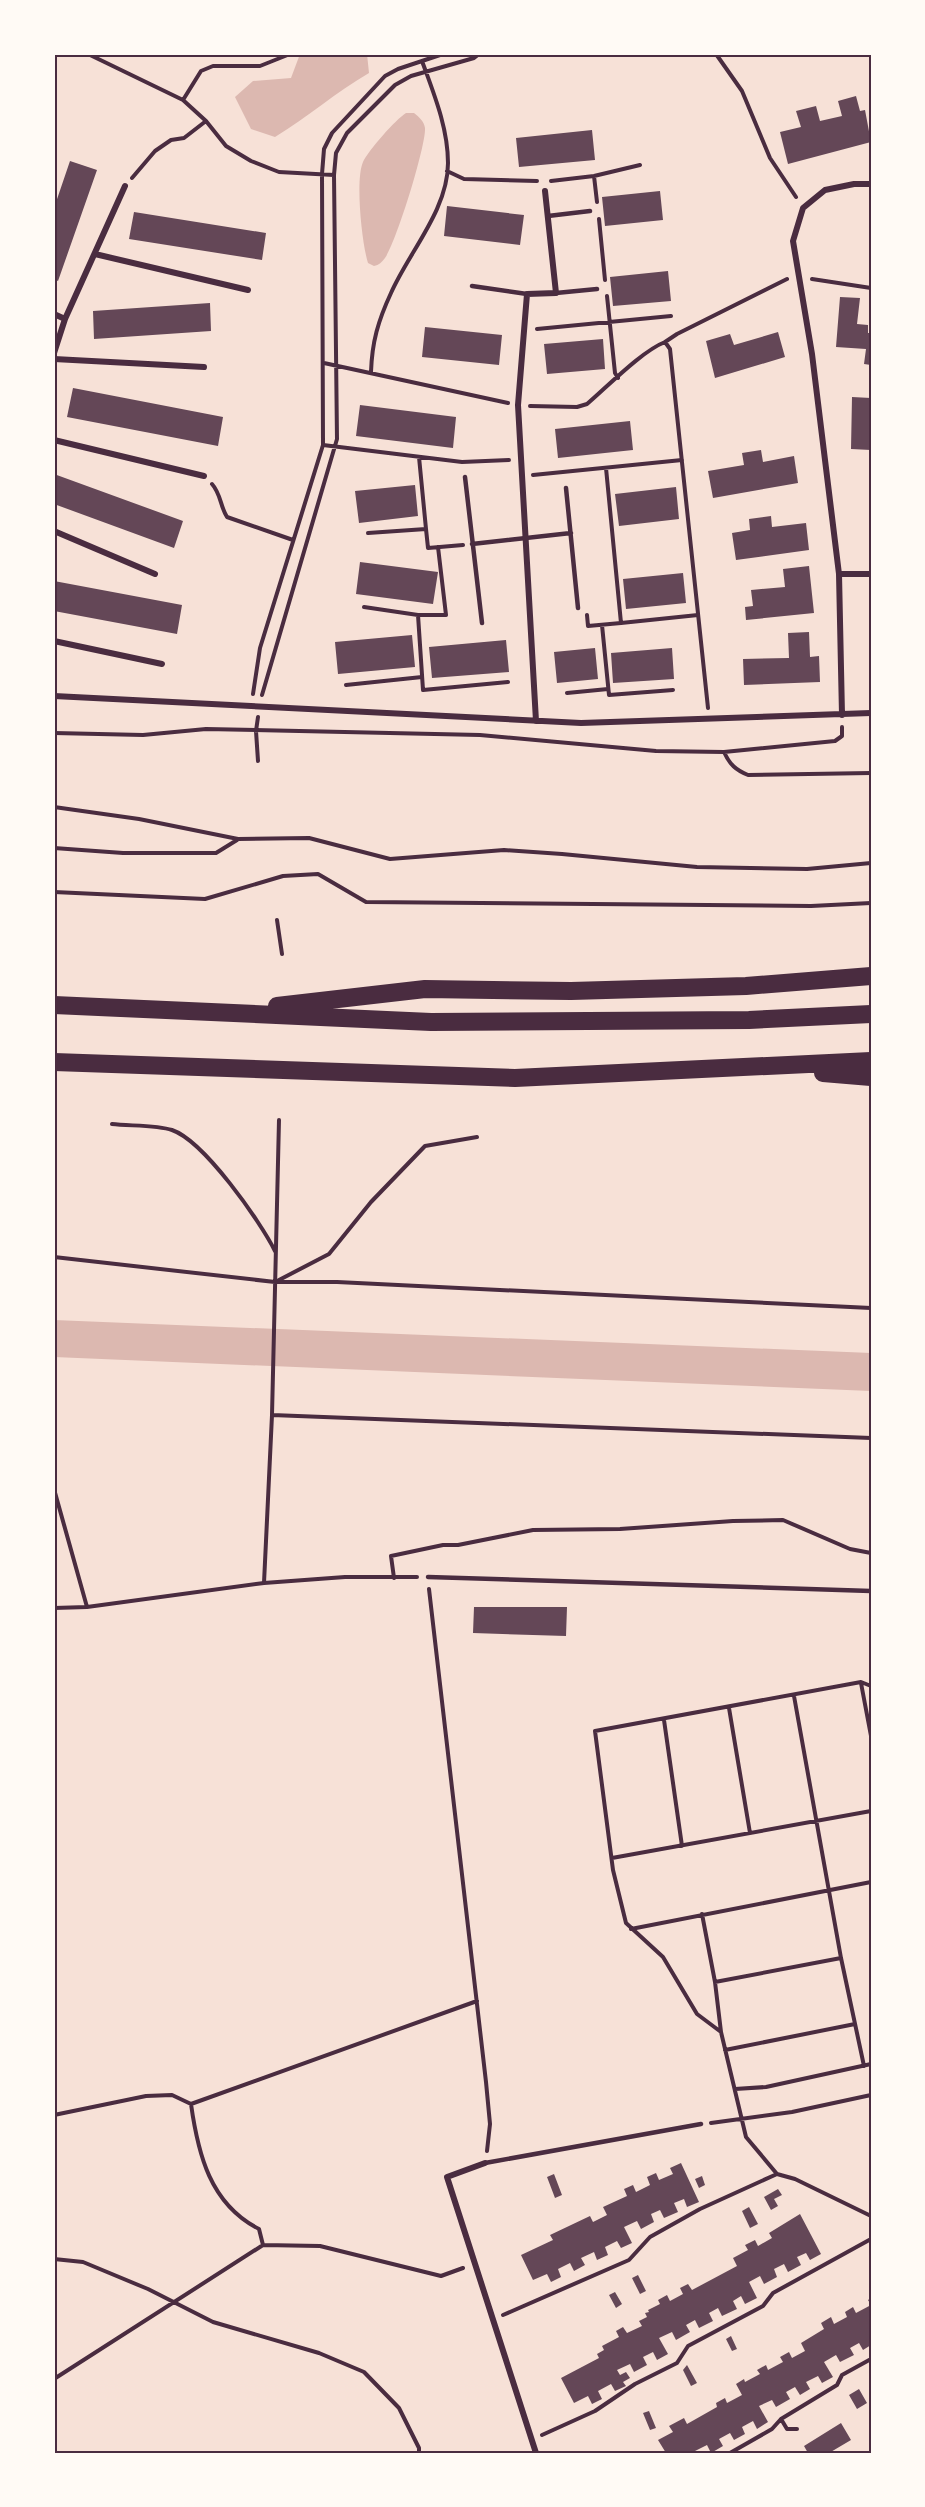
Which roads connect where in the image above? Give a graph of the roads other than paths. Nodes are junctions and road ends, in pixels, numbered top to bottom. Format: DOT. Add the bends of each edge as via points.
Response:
graph roads {
  1 [pos="871,183"];
  2 [pos="125,186"];
  3 [pos="545,192"];
  4 [pos="590,211"];
  5 [pos="548,216"];
  6 [pos="94,254"];
  7 [pos="472,286"];
  8 [pos="597,289"];
  9 [pos="248,290"];
  10 [pos="556,293"];
  11 [pos="527,294"];
  12 [pos="54,314"];
  13 [pos="65,319"];
  14 [pos="54,353"];
  15 [pos="54,359"];
  16 [pos="204,367"];
  17 [pos="54,440"];
  18 [pos="204,476"];
  19 [pos="465,477"];
  20 [pos="566,488"];
  21 [pos="54,531"];
  22 [pos="571,533"];
  23 [pos="526,538"];
  24 [pos="472,544"];
  25 [pos="155,574"];
  26 [pos="839,574"];
  27 [pos="871,574"];
  28 [pos="578,608"];
  29 [pos="482,623"];
  30 [pos="54,640"];
  31 [pos="162,664"];
  32 [pos="54,696"];
  33 [pos="871,712"];
  34 [pos="842,715"];
  35 [pos="536,721"];
  36 [pos="871,976"];
  37 [pos="54,1005"];
  38 [pos="218,1012"];
  39 [pos="871,1014"];
  40 [pos="871,1061"];
  41 [pos="54,1062"];
  42 [pos="768,1067"];
  43 [pos="871,1077"];
  44 [pos="428,1577"];
  45 [pos="871,1592"];
  46 [pos="701,2124"];
  47 [pos="485,2163"];
  48 [pos="536,2453"];
  1 -- 26 [label="street" via="825,190 803,208 794,241"];
  2 -- 6 [label="street"];
  3 -- 5 [label="street"];
  4 -- 5 [label="lane"];
  5 -- 10 [label="street"];
  6 -- 9 [label="street"];
  6 -- 13 [label="street"];
  7 -- 11 [label="lane"];
  8 -- 10 [label="lane"];
  10 -- 11 [label="street"];
  11 -- 23 [label="street" via="518,405"];
  12 -- 13 [label="street"];
  13 -- 14 [label="street"];
  15 -- 16 [label="street"];
  17 -- 18 [label="street"];
  19 -- 24 [label="lane"];
  20 -- 22 [label="lane"];
  21 -- 25 [label="street"];
  22 -- 23 [label="lane"];
  22 -- 28 [label="lane"];
  23 -- 24 [label="lane"];
  23 -- 35 [label="street"];
  24 -- 29 [label="lane"];
  26 -- 27 [label="street"];
  26 -- 34 [label="street"];
  30 -- 31 [label="street"];
  32 -- 35 [label="street"];
  33 -- 34 [label="street"];
  34 -- 35 [label="street"];
  36 -- 38 [label="highway" via="746,986 617,990 425,989"];
  37 -- 38 [label="highway"];
  38 -- 39 [label="highway" via="431,1022 749,1020"];
  40 -- 42 [label="highway"];
  41 -- 42 [label="highway" via="515,1078"];
  42 -- 43 [label="highway"];
  44 -- 45 [label="lane"];
  46 -- 47 [label="lane"];
  47 -- 48 [label="street" via="447,2177"];
}
